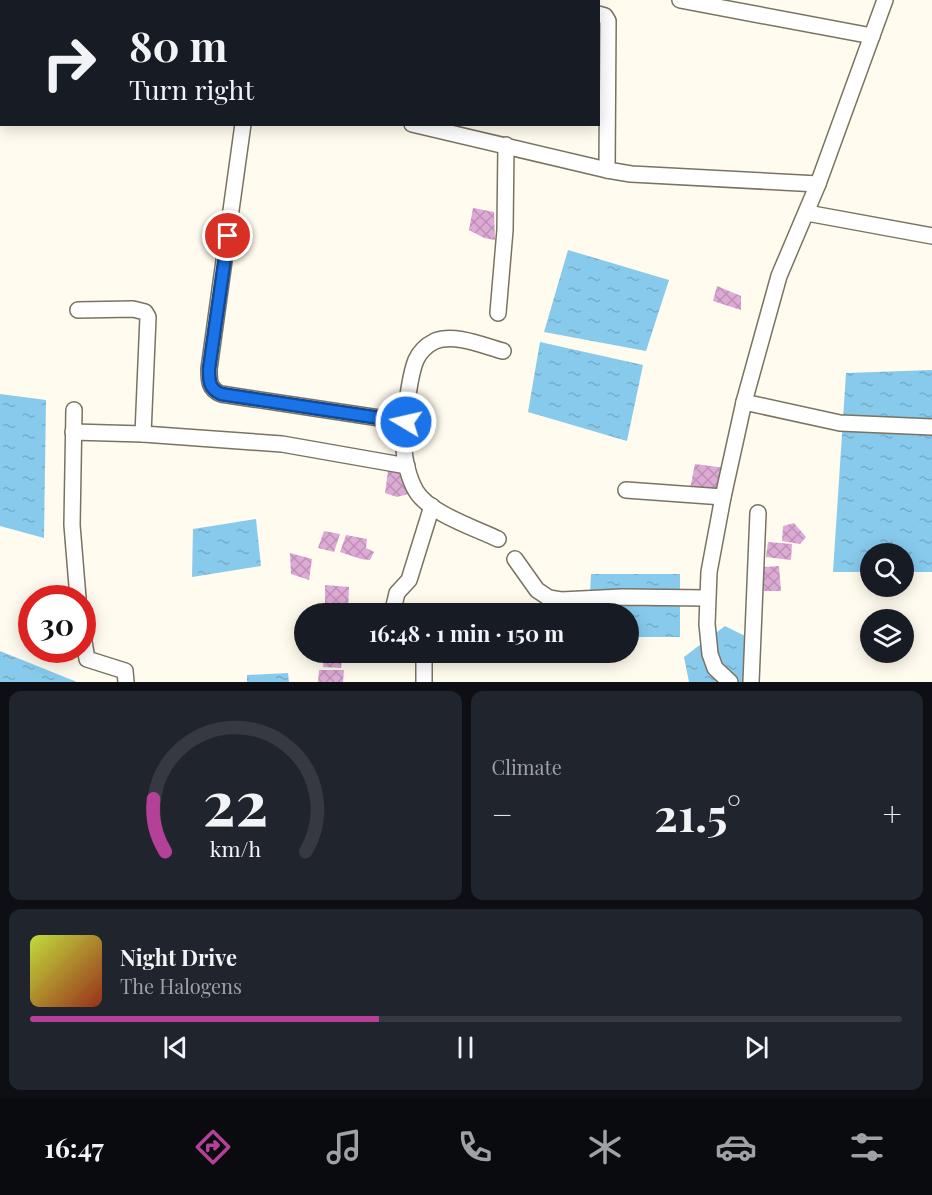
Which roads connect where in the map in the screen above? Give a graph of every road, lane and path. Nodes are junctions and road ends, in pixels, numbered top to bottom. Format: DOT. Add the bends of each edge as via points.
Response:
graph roads {
  1 [pos="680,0"];
  2 [pos="885,0"];
  3 [pos="600,15"];
  4 [pos="872,36"];
  5 [pos="243,126"];
  6 [pos="419,126"];
  7 [pos="506,146"];
  8 [pos="608,170"];
  9 [pos="818,184"];
  10 [pos="807,213"];
  11 [pos="932,236"];
  12 [pos="78,310"];
  13 [pos="498,313"];
  14 [pos="502,351"];
  15 [pos="744,402"];
  16 [pos="74,410"];
  17 [pos="406,422"];
  18 [pos="932,427"];
  19 [pos="74,432"];
  20 [pos="143,434"];
  21 [pos="407,466"];
  22 [pos="626,490"];
  23 [pos="723,497"];
  24 [pos="432,507"];
  25 [pos="758,513"];
  26 [pos="498,539"];
  27 [pos="514,559"];
  28 [pos="77,585"];
  29 [pos="706,598"];
  30 [pos="395,603"];
  31 [pos="96,662"];
  32 [pos="424,663"];
  33 [pos="126,682"];
  34 [pos="423,682"];
  35 [pos="730,682"];
  36 [pos="751,682"];
  1 -- 4 [label="street"];
  2 -- 4 [label="street"];
  3 -- 8 [label="street" via="608,21"];
  4 -- 9 [label="street"];
  5 -- 17 [label="street" via="210,385 221,394"];
  6 -- 7 [label="street"];
  7 -- 8 [label="street"];
  7 -- 13 [label="street" via="505,230"];
  8 -- 9 [label="street" via="665,177"];
  9 -- 10 [label="street"];
  10 -- 11 [label="street"];
  10 -- 15 [label="street" via="779,276"];
  12 -- 20 [label="street" via="133,309 148,317"];
  14 -- 17 [label="street" via="457,339 437,340 424,347 416,360"];
  15 -- 18 [label="street" via="840,423"];
  15 -- 23 [label="street"];
  16 -- 19 [label="street"];
  17 -- 21 [label="street"];
  19 -- 20 [label="street"];
  19 -- 28 [label="street" via="72,525"];
  20 -- 21 [label="street" via="282,444"];
  21 -- 24 [label="street" via="416,490"];
  22 -- 23 [label="street"];
  23 -- 29 [label="street"];
  24 -- 26 [label="street"];
  24 -- 30 [label="street" via="409,580 397,593"];
  25 -- 36 [label="street"];
  27 -- 29 [label="street" via="537,590 549,598"];
  29 -- 35 [label="street" via="710,654 715,668"];
  31 -- 33 [label="street" via="125,671"];
  32 -- 34 [label="street"];
}
